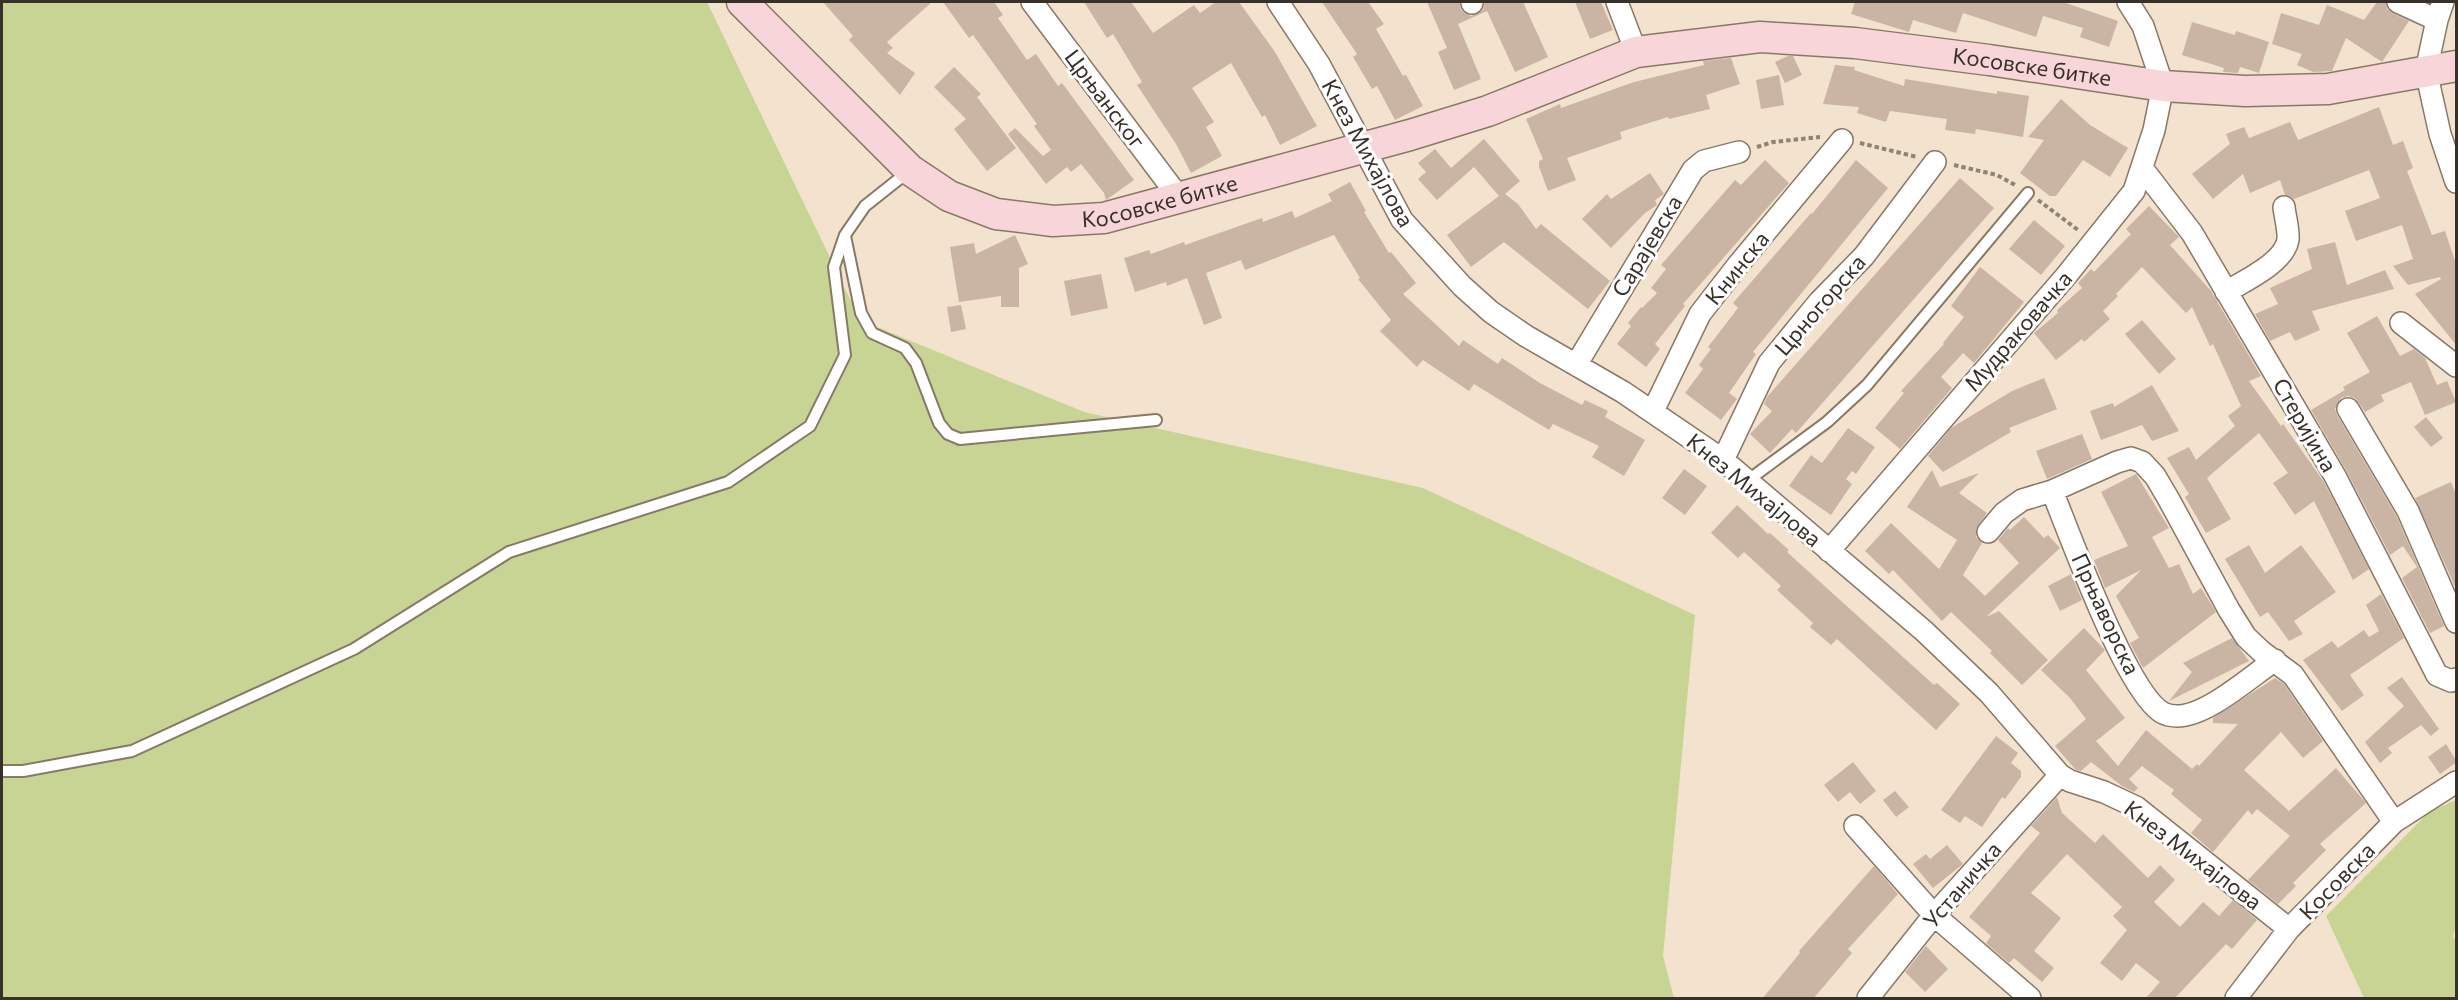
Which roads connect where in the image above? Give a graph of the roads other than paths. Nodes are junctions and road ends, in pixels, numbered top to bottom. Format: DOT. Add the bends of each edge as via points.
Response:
graph roads {
  1 [pos="742,2"];
  2 [pos="1032,2"];
  3 [pos="1278,2"];
  4 [pos="1617,2"];
  5 [pos="2128,2"];
  6 [pos="2398,2"];
  7 [pos="2440,10"];
  8 [pos="1636,52"];
  9 [pos="2457,66"];
  10 [pos="2426,71"];
  11 [pos="2163,86"];
  12 [pos="1842,140"];
  13 [pos="1364,147"];
  14 [pos="1739,152"];
  15 [pos="1935,162"];
  16 [pos="2142,168"];
  17 [pos="910,170"];
  18 [pos="2455,174"];
  19 [pos="2028,193"];
  20 [pos="1178,196"];
  21 [pos="2284,207"];
  22 [pos="845,235"];
  23 [pos="2226,292"];
  24 [pos="2401,323"];
  25 [pos="1576,365"];
  26 [pos="2457,366"];
  27 [pos="2348,409"];
  28 [pos="1653,411"];
  29 [pos="1156,420"];
  30 [pos="1723,460"];
  31 [pos="1747,481"];
  32 [pos="2052,491"];
  33 [pos="1988,532"];
  34 [pos="1829,551"];
  35 [pos="2457,622"];
  36 [pos="2275,660"];
  37 [pos="2457,679"];
  38 [pos="2,771"];
  39 [pos="2060,775"];
  40 [pos="2457,783"];
  41 [pos="2394,822"];
  42 [pos="1855,826"];
  43 [pos="1934,915"];
  44 [pos="2289,929"];
  45 [pos="1869,999"];
  46 [pos="2030,999"];
  47 [pos="2236,999"];
  1 -- 17 [label="street, Косовске битке"];
  2 -- 20 [label="street, Црњанског"];
  3 -- 13 [label="street, Кнез Михајлова"];
  4 -- 8 [label="street"];
  5 -- 11 [label="street" via="2143,26"];
  6 -- 7 [label="street"];
  7 -- 10 [label="street"];
  8 -- 11 [label="street, Косовске битке" via="1760,37 1877,46"];
  8 -- 13 [label="street, Косовске битке" via="1488,111"];
  9 -- 10 [label="street, Косовске битке"];
  10 -- 11 [label="street, Косовске битке" via="2328,89 2245,92"];
  10 -- 18 [label="street" via="2440,134"];
  11 -- 16 [label="street, Мудраковачка"];
  12 -- 28 [label="street, Книнска" via="1700,314"];
  13 -- 20 [label="street, Косовске битке"];
  13 -- 25 [label="street, Кнез Михајлова" via="1402,220 1431,254 1491,312"];
  14 -- 25 [label="street, Сарајевска" via="1704,161 1693,170"];
  15 -- 30 [label="street, Црногорска" via="1864,256 1819,302 1769,363"];
  16 -- 23 [label="street, Стеријина" via="2192,233"];
  16 -- 34 [label="street, Мудраковачка" via="2134,191 2094,242"];
  17 -- 20 [label="street, Косовске битке" via="949,196 996,214 1053,221 1104,218"];
  17 -- 22 [label="lane" via="865,206"];
  19 -- 31 [label="lane" via="1867,385 1827,422"];
  21 -- 23 [label="street" via="2288,240 2284,252"];
  22 -- 29 [label="lane" via="861,313 872,333 905,348 916,363 933,411 948,434 960,439"];
  22 -- 38 [label="lane" via="834,267 845,355 810,426 728,482 509,552 354,649 132,751 23,771"];
  23 -- 37 [label="street, Стеријина" via="2335,476 2437,675 2451,681"];
  24 -- 26 [label="street"];
  25 -- 28 [label="street, Кнез Михајлова"];
  27 -- 35 [label="street" via="2408,511"];
  28 -- 30 [label="street, Кнез Михајлова"];
  30 -- 31 [label="street, Кнез Михајлова"];
  31 -- 34 [label="street, Кнез Михајлова"];
  32 -- 33 [label="street" via="2022,500"];
  32 -- 36 [label="street" via="2117,462 2131,458 2142,462 2163,490 2246,637"];
  32 -- 36 [label="street, Прњаворска" via="2109,629 2133,676 2163,713 2190,715"];
  34 -- 39 [label="street, Кнез Михајлова" via="1924,631 1989,693"];
  36 -- 41 [label="street" via="2308,695"];
  39 -- 43 [label="street, Устаничка"];
  39 -- 44 [label="street, Кнез Михајлова" via="2136,807"];
  40 -- 41 [label="street, Косовска"];
  41 -- 44 [label="street, Косовска"];
  42 -- 43 [label="street"];
  43 -- 45 [label="street, Устаничка"];
  43 -- 46 [label="street"];
  44 -- 47 [label="street, Косовска"];
}
